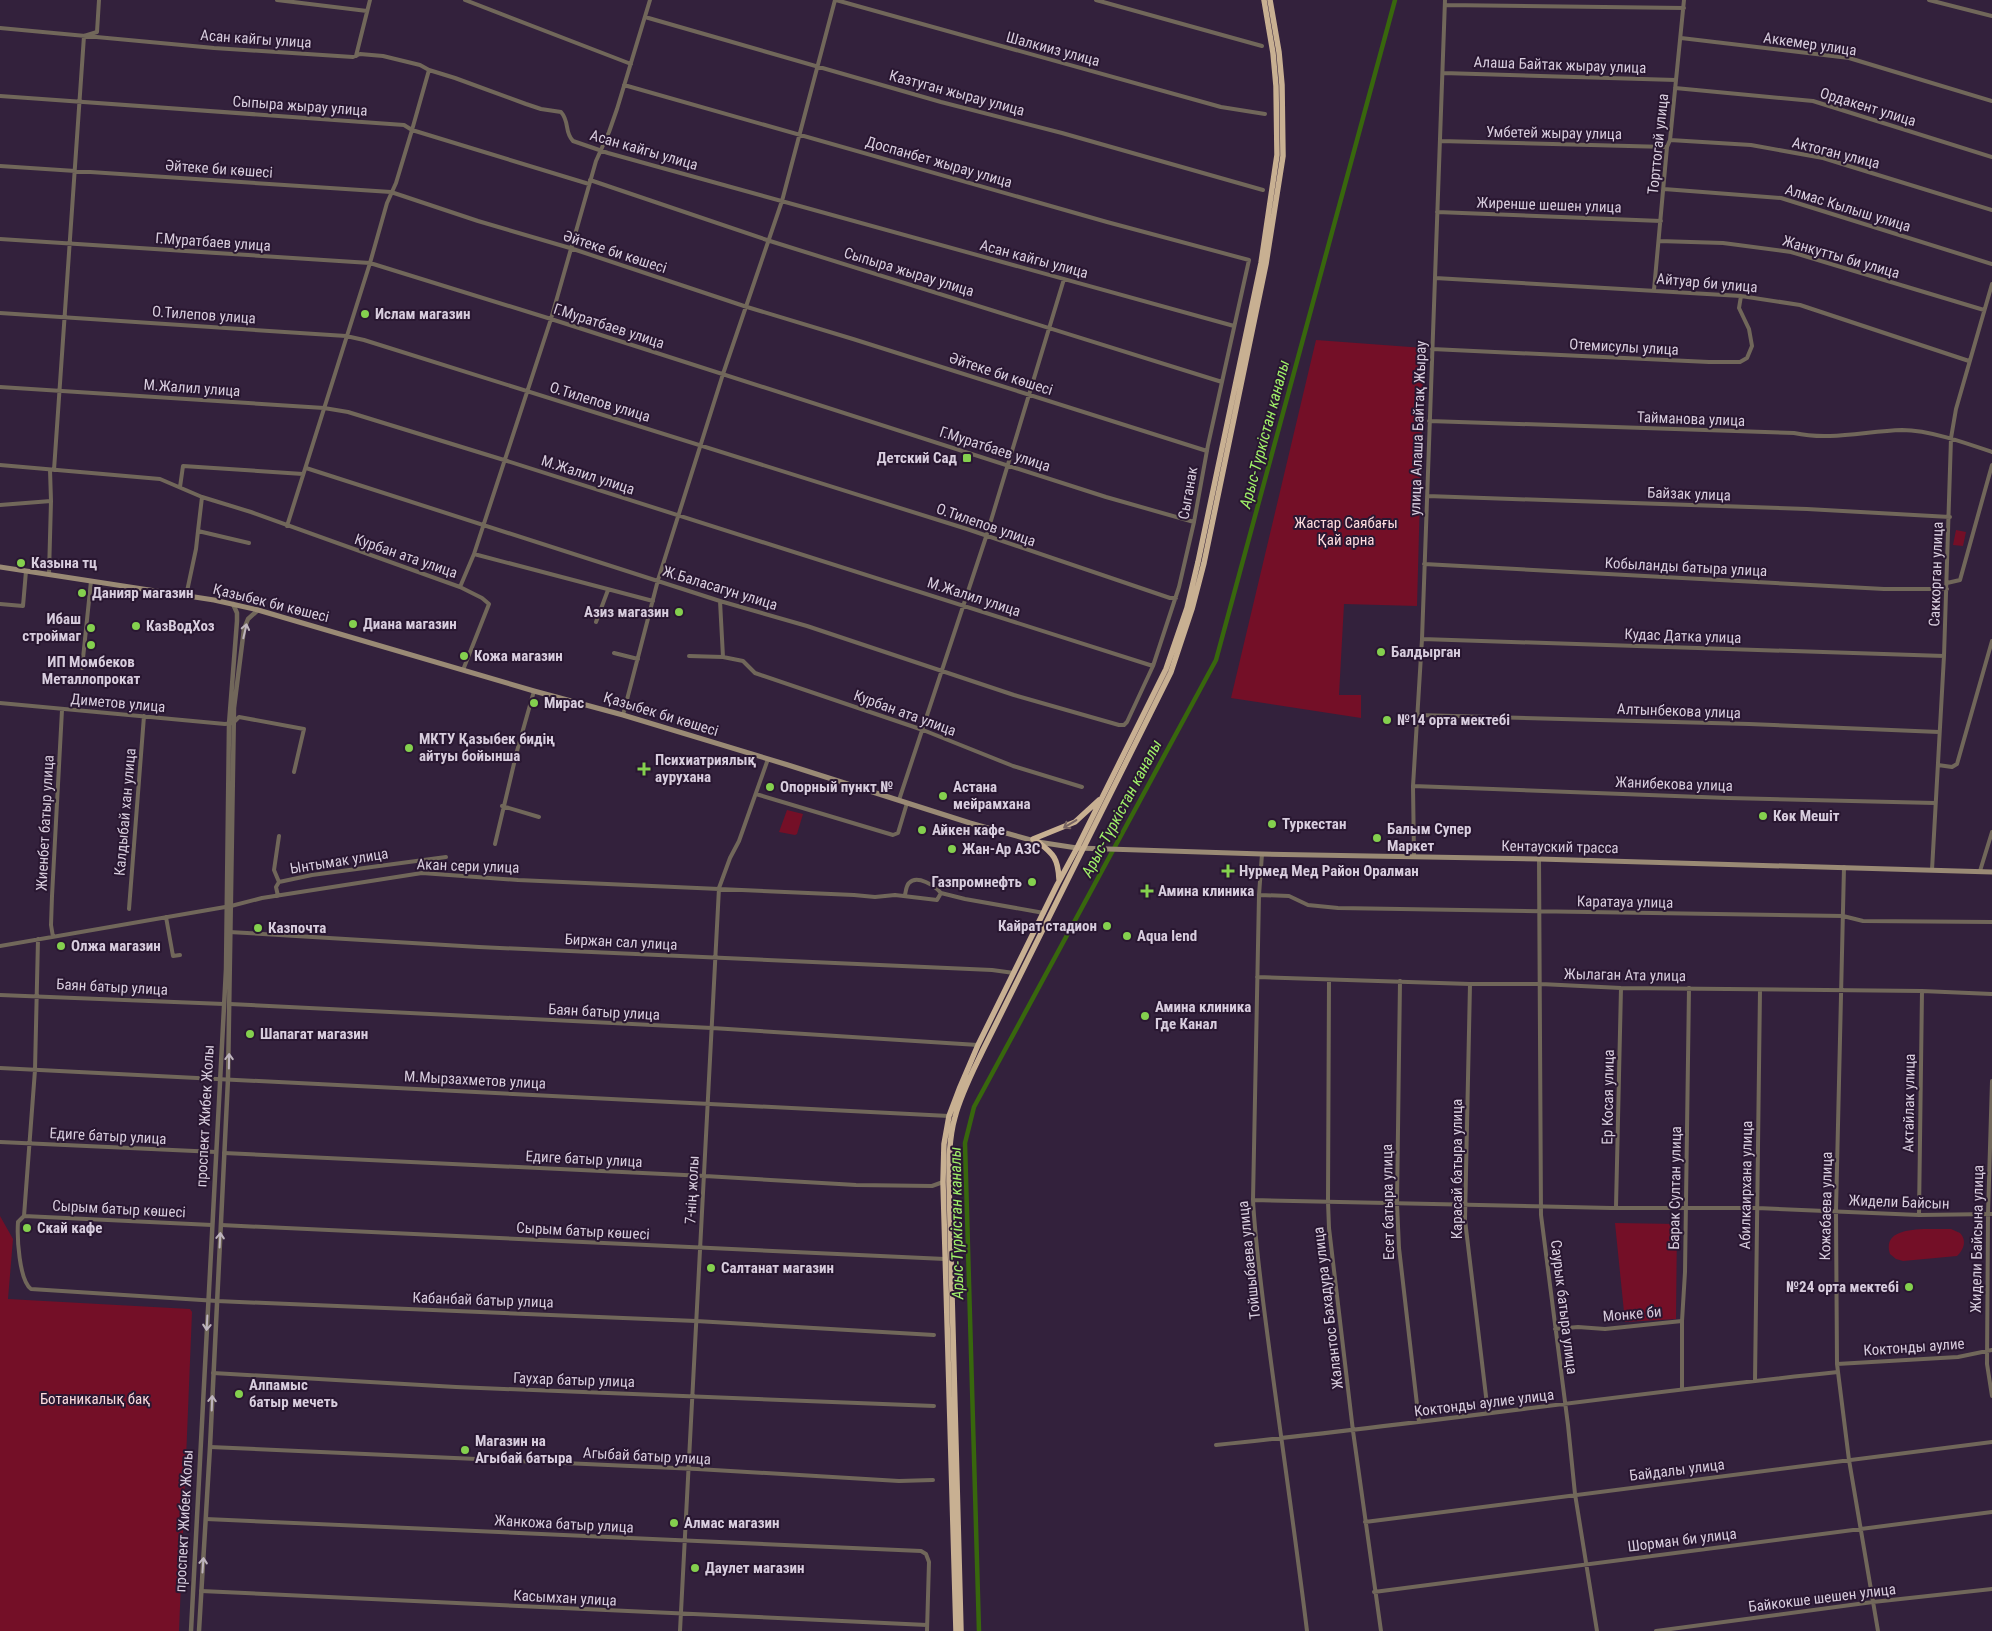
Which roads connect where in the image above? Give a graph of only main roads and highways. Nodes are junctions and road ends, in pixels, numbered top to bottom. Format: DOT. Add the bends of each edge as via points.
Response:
graph roads {
  1 [pos="1264,0"];
  2 [pos="1270,0"];
  3 [pos="0,567"];
  4 [pos="1101,799"];
  5 [pos="1036,841"];
  6 [pos="1080,848"];
  7 [pos="1102,849"];
  8 [pos="1992,872"];
  9 [pos="1059,880"];
  10 [pos="956,1631"];
  11 [pos="961,1631"];
  1 -- 4 [label="highway" via="1273,53 1278,118 1277,155 1261,263 1187,608 1166,670"];
  2 -- 6 [label="highway" via="1282,85 1283,156 1266,264 1204,563 1171,672"];
  3 -- 5 [label="main road, Қазыбек би көшесі" via="258,610 623,715 970,824"];
  4 -- 5 [label="highway, one-way" via="1075,822"];
  4 -- 6 [label="highway"];
  5 -- 6 [label="main road, Қазыбек би көшесі"];
  5 -- 9 [label="highway" via="1057,861"];
  6 -- 7 [label="main road, Қазыбек би көшесі"];
  6 -- 9 [label="highway"];
  6 -- 11 [label="highway" via="965,1089 950,1144 948,1182"];
  7 -- 8 [label="main road, Кентауский трасса"];
  9 -- 10 [label="highway" via="978,1045 949,1116 944,1144"];
}
